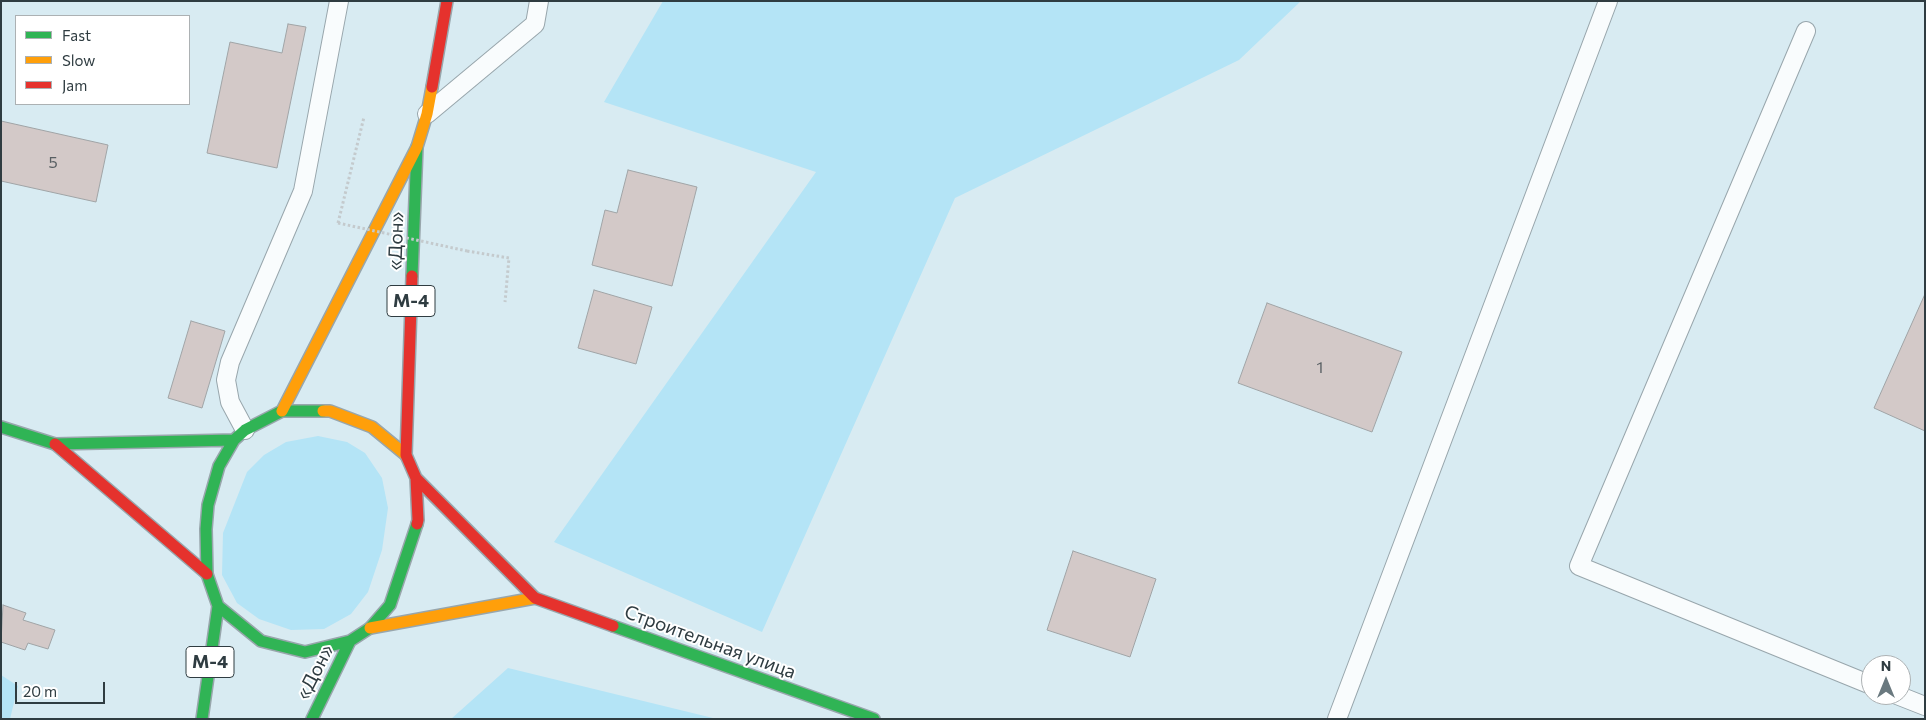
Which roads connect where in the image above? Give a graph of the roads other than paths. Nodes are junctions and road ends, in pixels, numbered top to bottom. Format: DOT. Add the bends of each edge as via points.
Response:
graph roads {
  1 [pos="339,1"];
  2 [pos="447,1"];
  3 [pos="539,1"];
  4 [pos="1608,1"];
  5 [pos="1806,31"];
  6 [pos="427,114"];
  7 [pos="417,147"];
  8 [pos="282,411"];
  9 [pos="1,427"];
  10 [pos="239,435"];
  11 [pos="55,444"];
  12 [pos="406,456"];
  13 [pos="416,478"];
  14 [pos="207,574"];
  15 [pos="535,598"];
  16 [pos="218,606"];
  17 [pos="370,628"];
  18 [pos="350,641"];
  19 [pos="1861,681"];
  20 [pos="1911,700"];
  21 [pos="1925,706"];
  22 [pos="202,719"];
  23 [pos="312,719"];
  24 [pos="874,719"];
  25 [pos="1337,719"];
  1 -- 10 [label="lane" via="303,191 230,362 226,380"];
  2 -- 6 [label="main road, «Дон» / М-4"];
  3 -- 6 [label="lane" via="535,24"];
  4 -- 25 [label="lane"];
  5 -- 19 [label="lane" via="1579,566"];
  6 -- 7 [label="main road, «Дон» / М-4"];
  7 -- 8 [label="main road, «Дон» / М-4"];
  7 -- 12 [label="main road, «Дон» / М-4"];
  8 -- 10 [label="main road, «Дон» / М-4"];
  8 -- 12 [label="main road, «Дон» / М-4" via="330,411 372,427"];
  9 -- 11 [label="main road"];
  10 -- 11 [label="main road"];
  10 -- 14 [label="main road, М-4" via="219,466 208,505"];
  11 -- 14 [label="main road"];
  12 -- 13 [label="main road, «Дон» / М-4"];
  13 -- 15 [label="main road, Строительная улица"];
  13 -- 17 [label="main road, «Дон» / М-4" via="418,520 415,530 390,605"];
  14 -- 16 [label="main road, М-4"];
  15 -- 17 [label="main road, Строительная улица"];
  15 -- 24 [label="main road, Строительная улица"];
  16 -- 18 [label="main road, «Дон» / М-4" via="261,641 305,652"];
  16 -- 22 [label="main road, М-4"];
  17 -- 18 [label="main road, «Дон» / М-4"];
  18 -- 23 [label="main road, «Дон»"];
  20 -- 21 [label="lane"];
}
